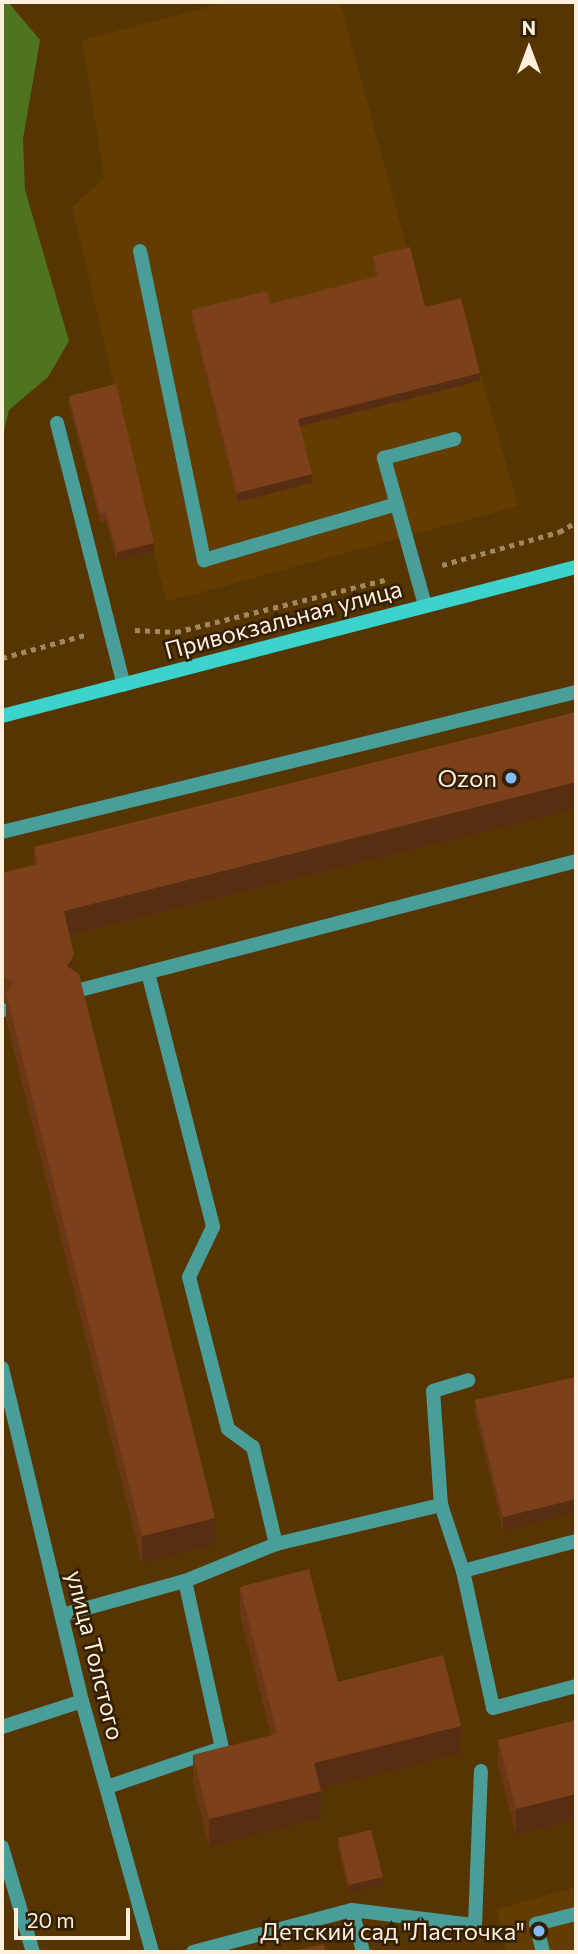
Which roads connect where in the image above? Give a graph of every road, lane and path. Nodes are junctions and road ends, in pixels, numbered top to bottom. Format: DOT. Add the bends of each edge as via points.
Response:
graph roads {
  1 [pos="140,251"];
  2 [pos="57,423"];
  3 [pos="455,439"];
  4 [pos="397,504"];
  5 [pos="576,522"];
  6 [pos="576,567"];
  7 [pos="416,572"];
  8 [pos="425,605"];
  9 [pos="108,629"];
  10 [pos="2,658"];
  11 [pos="124,685"];
  12 [pos="576,692"];
  13 [pos="2,716"];
  14 [pos="2,832"];
  15 [pos="576,861"];
  16 [pos="148,973"];
  17 [pos="76,991"];
  18 [pos="2,1368"];
  19 [pos="468,1380"];
  20 [pos="441,1505"];
  21 [pos="576,1541"];
  22 [pos="276,1544"];
  23 [pos="463,1571"];
  24 [pos="185,1581"];
  25 [pos="62,1615"];
  26 [pos="576,1686"];
  27 [pos="82,1701"];
  28 [pos="2,1727"];
  29 [pos="481,1771"];
  30 [pos="107,1787"];
  31 [pos="2,1847"];
  32 [pos="352,1910"];
  33 [pos="576,1914"];
  34 [pos="33,1952"];
  35 [pos="152,1952"];
  36 [pos="193,1952"];
  37 [pos="363,1952"];
  38 [pos="543,1952"];
  1 -- 4 [label="street" via="204,560"];
  2 -- 9 [label="street"];
  3 -- 4 [label="street" via="384,458"];
  4 -- 7 [label="street"];
  5 -- 7 [label="path" via="559,532"];
  6 -- 8 [label="main road, Привокзальная улица"];
  7 -- 8 [label="street"];
  7 -- 9 [label="path" via="176,632"];
  8 -- 11 [label="main road, Привокзальная улица"];
  9 -- 10 [label="path"];
  9 -- 11 [label="street"];
  11 -- 13 [label="main road, Привокзальная улица"];
  12 -- 14 [label="street"];
  15 -- 16 [label="street"];
  16 -- 17 [label="street"];
  16 -- 22 [label="street" via="213,1227 189,1277 228,1429 253,1447"];
  18 -- 25 [label="street, улица Толстого"];
  19 -- 20 [label="street" via="433,1391"];
  20 -- 22 [label="street"];
  20 -- 23 [label="street"];
  21 -- 23 [label="street"];
  22 -- 24 [label="street"];
  23 -- 26 [label="street" via="493,1708"];
  24 -- 25 [label="street"];
  24 -- 30 [label="street" via="222,1748"];
  25 -- 27 [label="street, улица Толстого"];
  27 -- 28 [label="street"];
  27 -- 30 [label="street, улица Толстого"];
  29 -- 32 [label="street" via="475,1925"];
  30 -- 35 [label="street, улица Толстого"];
  31 -- 34 [label="street"];
  32 -- 36 [label="street"];
  32 -- 37 [label="street"];
  33 -- 38 [label="street" via="536,1924"];
}
